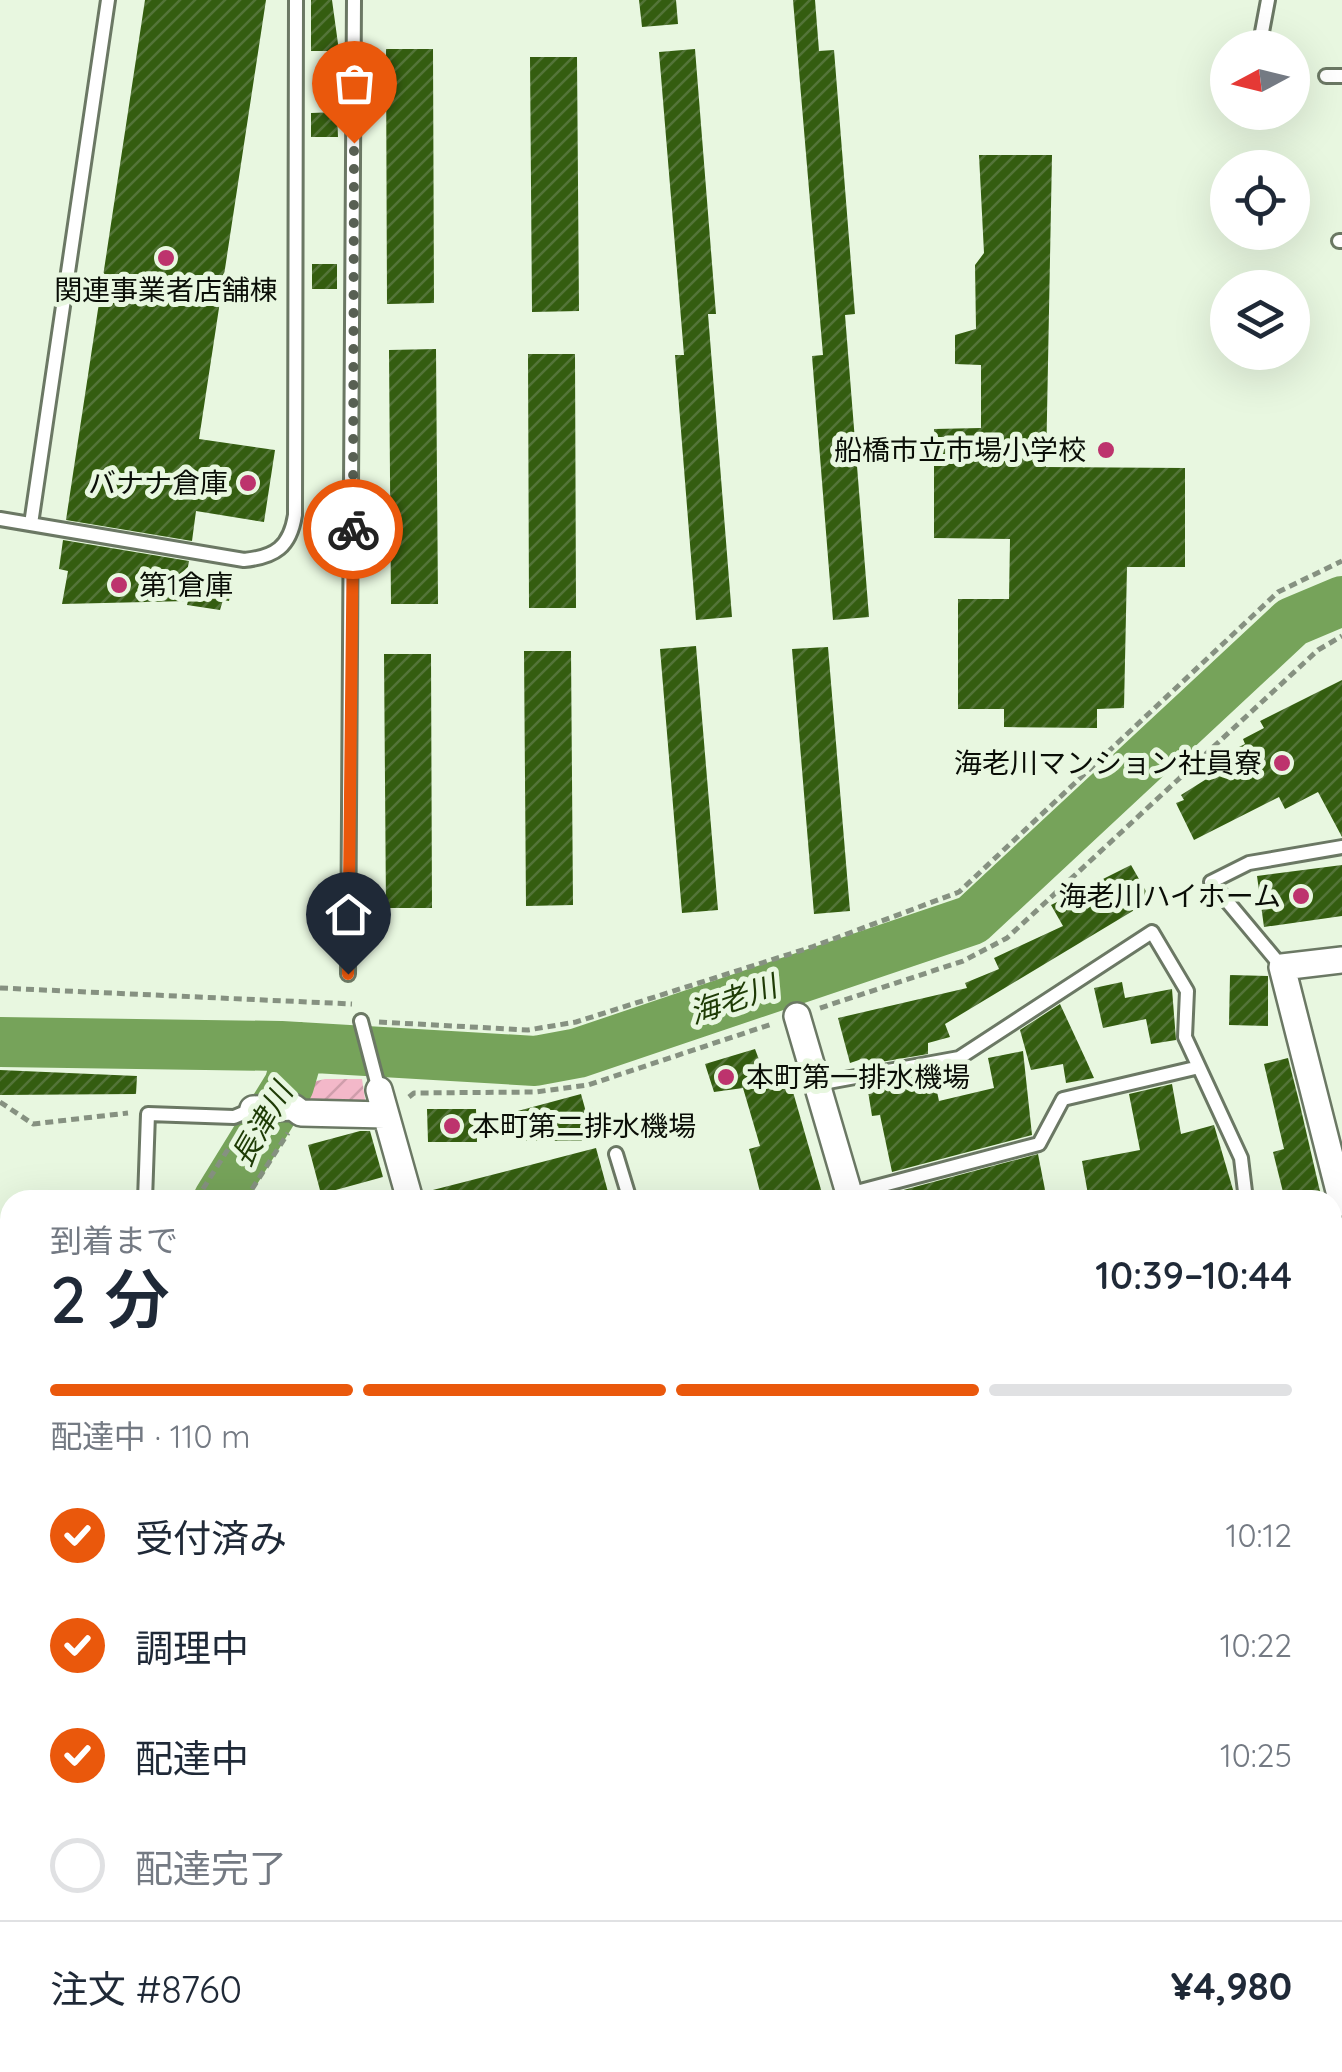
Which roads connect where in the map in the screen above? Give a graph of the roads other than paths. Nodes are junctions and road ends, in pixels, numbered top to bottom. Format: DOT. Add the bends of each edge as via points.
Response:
graph roads {
  1 [pos="108,0"];
  2 [pos="296,0"];
  3 [pos="354,0"];
  4 [pos="1268,0"];
  5 [pos="1262,30"];
  6 [pos="1326,76"];
  7 [pos="1342,76"];
  8 [pos="0,519"];
  9 [pos="31,524"];
  10 [pos="1342,847"];
  11 [pos="1342,960"];
  12 [pos="1282,967"];
  13 [pos="348,974"];
  14 [pos="798,1016"];
  15 [pos="361,1021"];
  16 [pos="1195,1068"];
  17 [pos="817,1084"];
  18 [pos="382,1103"];
  19 [pos="256,1108"];
  20 [pos="616,1154"];
  21 [pos="145,1190"];
  22 [pos="407,1190"];
  23 [pos="627,1190"];
  24 [pos="848,1190"];
  25 [pos="875,1190"];
  26 [pos="1245,1190"];
  27 [pos="1339,1190"];
  1 -- 9 [label="lane"];
  2 -- 9 [label="lane" via="292,533 267,558 244,560"];
  3 -- 13 [label="lane"];
  4 -- 5 [label="lane"];
  6 -- 7 [label="lane"];
  8 -- 9 [label="lane"];
  10 -- 12 [label="lane" via="1249,862 1211,882"];
  11 -- 12 [label="street"];
  12 -- 27 [label="street"];
  14 -- 17 [label="street"];
  15 -- 18 [label="lane"];
  16 -- 17 [label="lane" via="1185,1037 1187,991 1152,932 959,1058"];
  16 -- 25 [label="lane" via="1062,1099 1039,1144"];
  16 -- 26 [label="lane" via="1241,1158"];
  17 -- 24 [label="street"];
  18 -- 19 [label="street"];
  18 -- 22 [label="street"];
  19 -- 21 [label="lane" via="234,1117 148,1114"];
  20 -- 23 [label="lane"];
}
